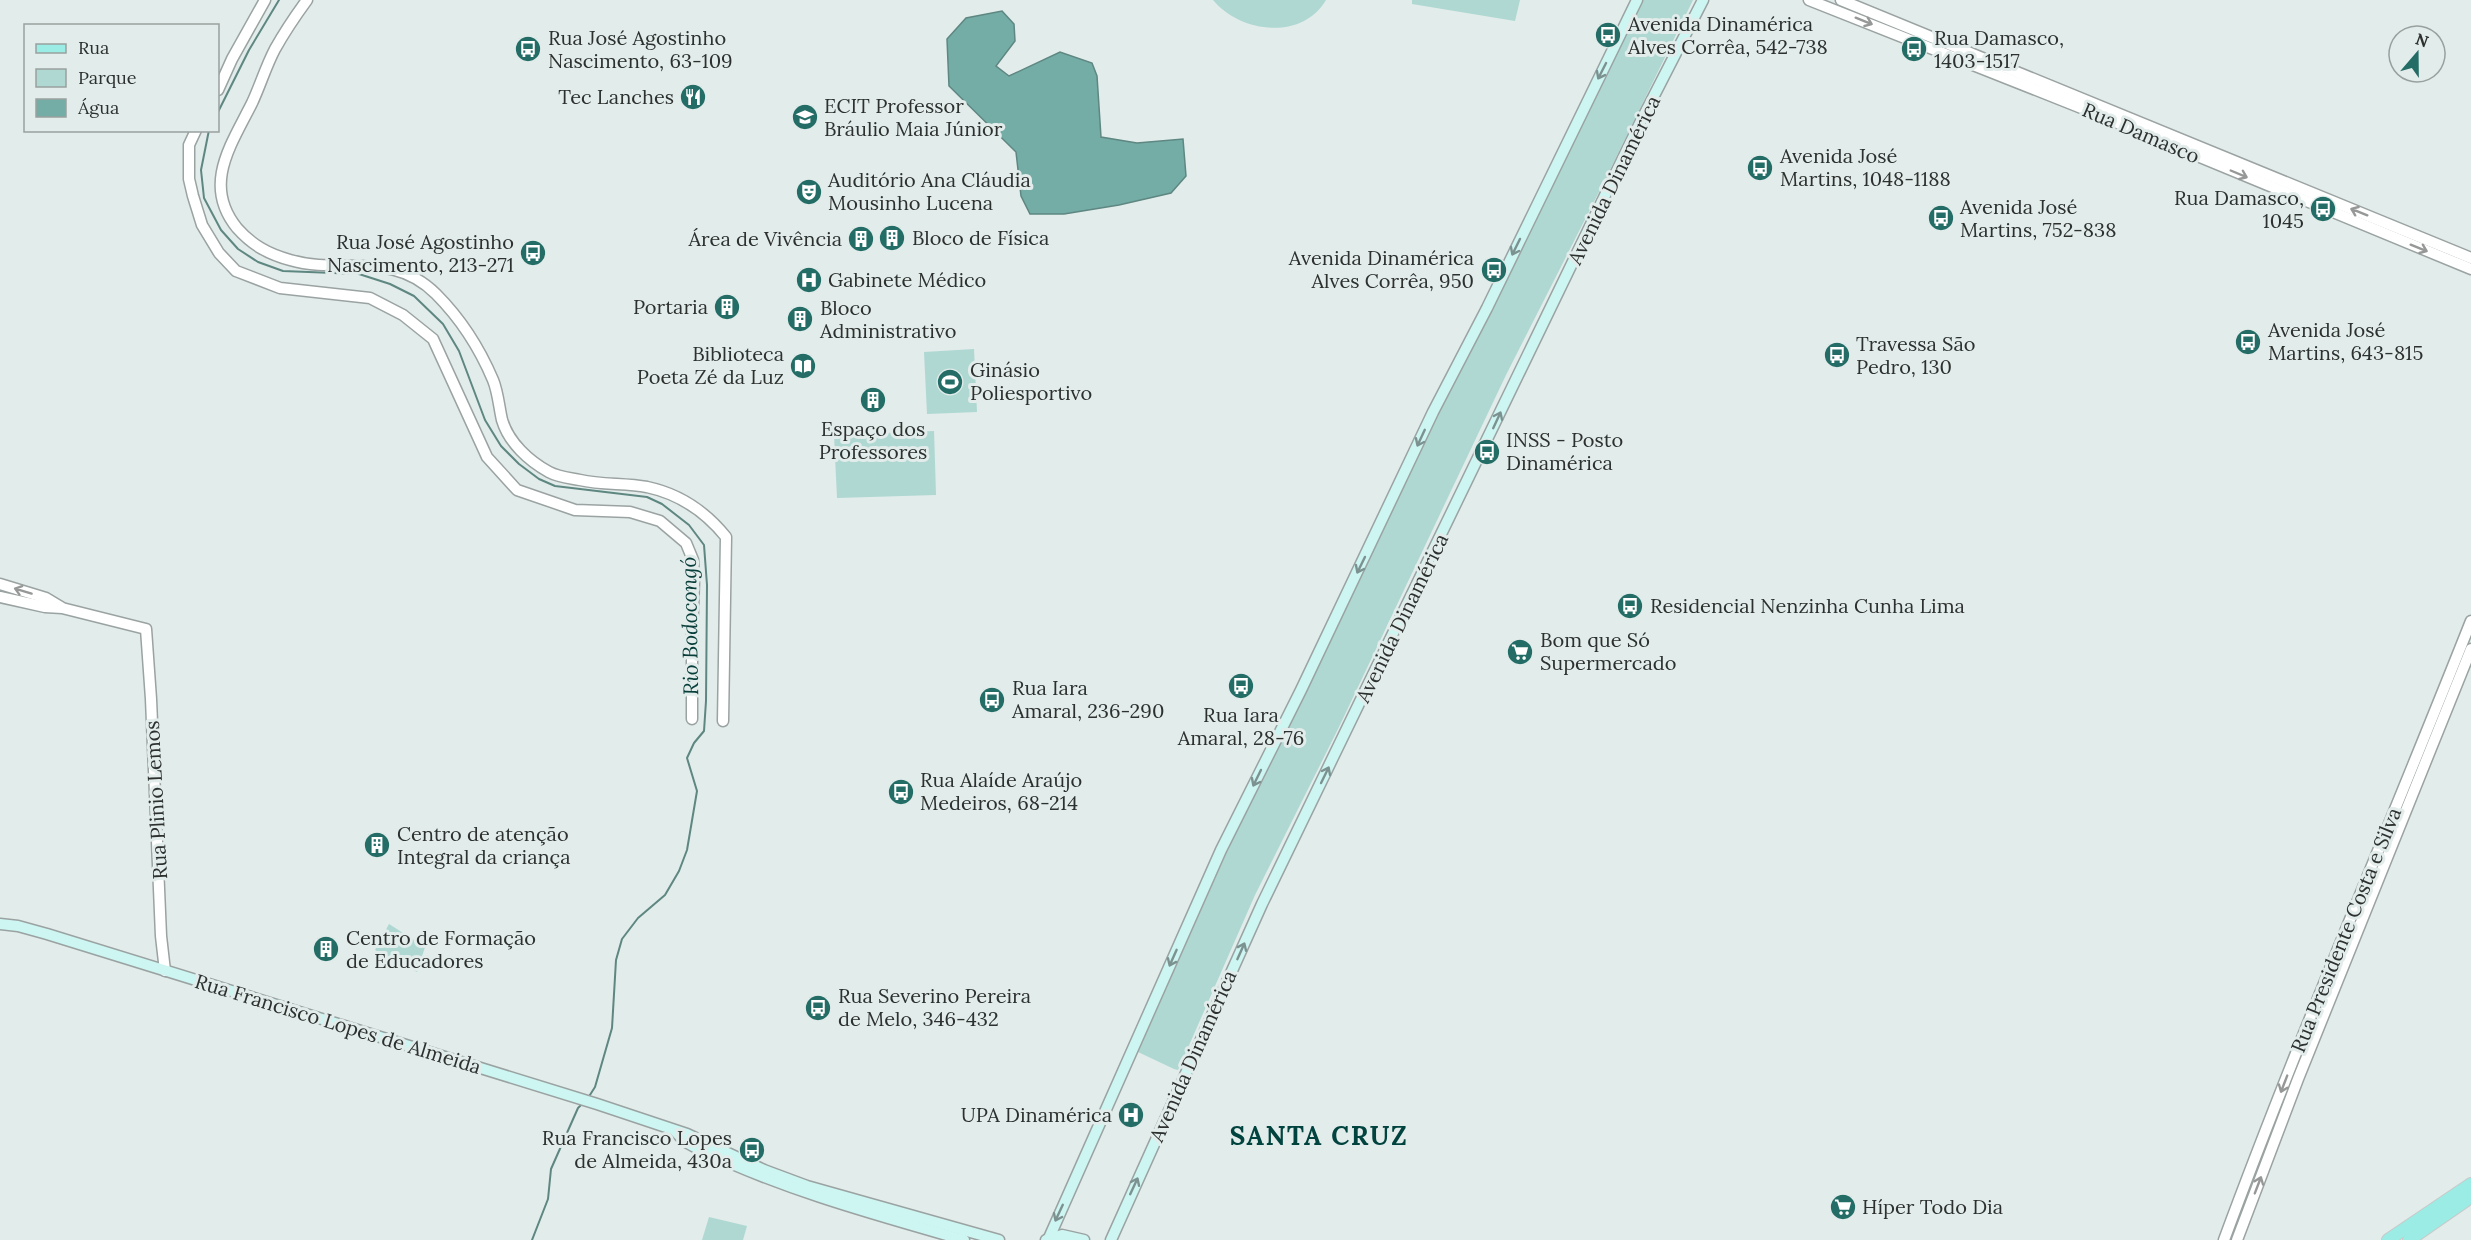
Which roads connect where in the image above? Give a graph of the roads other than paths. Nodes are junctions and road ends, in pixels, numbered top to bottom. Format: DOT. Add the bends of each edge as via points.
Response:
graph roads {
  1 [pos="265,0"];
  2 [pos="307,0"];
  3 [pos="1637,0"];
  4 [pos="1703,0"];
  5 [pos="1809,0"];
  6 [pos="1841,0"];
  7 [pos="219,88"];
  8 [pos="195,132"];
  9 [pos="2471,258"];
  10 [pos="2471,269"];
  11 [pos="0,584"];
  12 [pos="0,597"];
  13 [pos="45,603"];
  14 [pos="2471,621"];
  15 [pos="2471,649"];
  16 [pos="692,719"];
  17 [pos="723,721"];
  18 [pos="0,924"];
  19 [pos="165,971"];
  20 [pos="675,1131"];
  21 [pos="2471,1184"];
  22 [pos="2471,1197"];
  23 [pos="1047,1239"];
  24 [pos="964,1240"];
  25 [pos="999,1240"];
  26 [pos="1084,1240"];
  27 [pos="1112,1240"];
  28 [pos="2224,1240"];
  29 [pos="2237,1240"];
  30 [pos="2388,1240"];
  31 [pos="2410,1240"];
  1 -- 7 [label="street"];
  2 -- 17 [label="street" via="274,50 231,143 220,194 224,210 246,239 263,251 292,261 393,268 421,280 468,331 494,382 503,423 522,453 551,473 597,484 646,487 680,497 711,519 726,537"];
  3 -- 23 [label="main road, one-way" via="1221,850"];
  27 -- 4 [label="main road, Avenida Dinamérica, one-way" via="1262,904"];
  5 -- 10 [label="street, Rua Damasco, one-way"];
  9 -- 6 [label="street, Rua Damasco, one-way"];
  8 -- 16 [label="street" via="189,145 193,196 202,225 236,271 280,288 370,298 403,315 433,339 487,457 518,490 575,510 630,512 660,520 686,543 693,560 694,580"];
  13 -- 11 [label="street, one-way"];
  12 -- 13 [label="street"];
  13 -- 19 [label="street, Rua Plinio Lemos" via="146,629"];
  14 -- 28 [label="street, Rua Presidente Costa e Silva, one-way"];
  29 -- 15 [label="street, Rua Presidente Costa e Silva, one-way"];
  18 -- 19 [label="main road, Rua Francisco Lopes de Almeida" via="47,934"];
  19 -- 20 [label="main road, Rua Francisco Lopes de Almeida"];
  20 -- 24 [label="main road, Rua Francisco Lopes de Almeida" via="695,1147 763,1177"];
  20 -- 25 [label="main road, Rua Francisco Lopes de Almeida" via="807,1186"];
  21 -- 30 [label="main road"];
  22 -- 31 [label="main road"];
  23 -- 26 [label="main road" via="1062,1235"];
}
